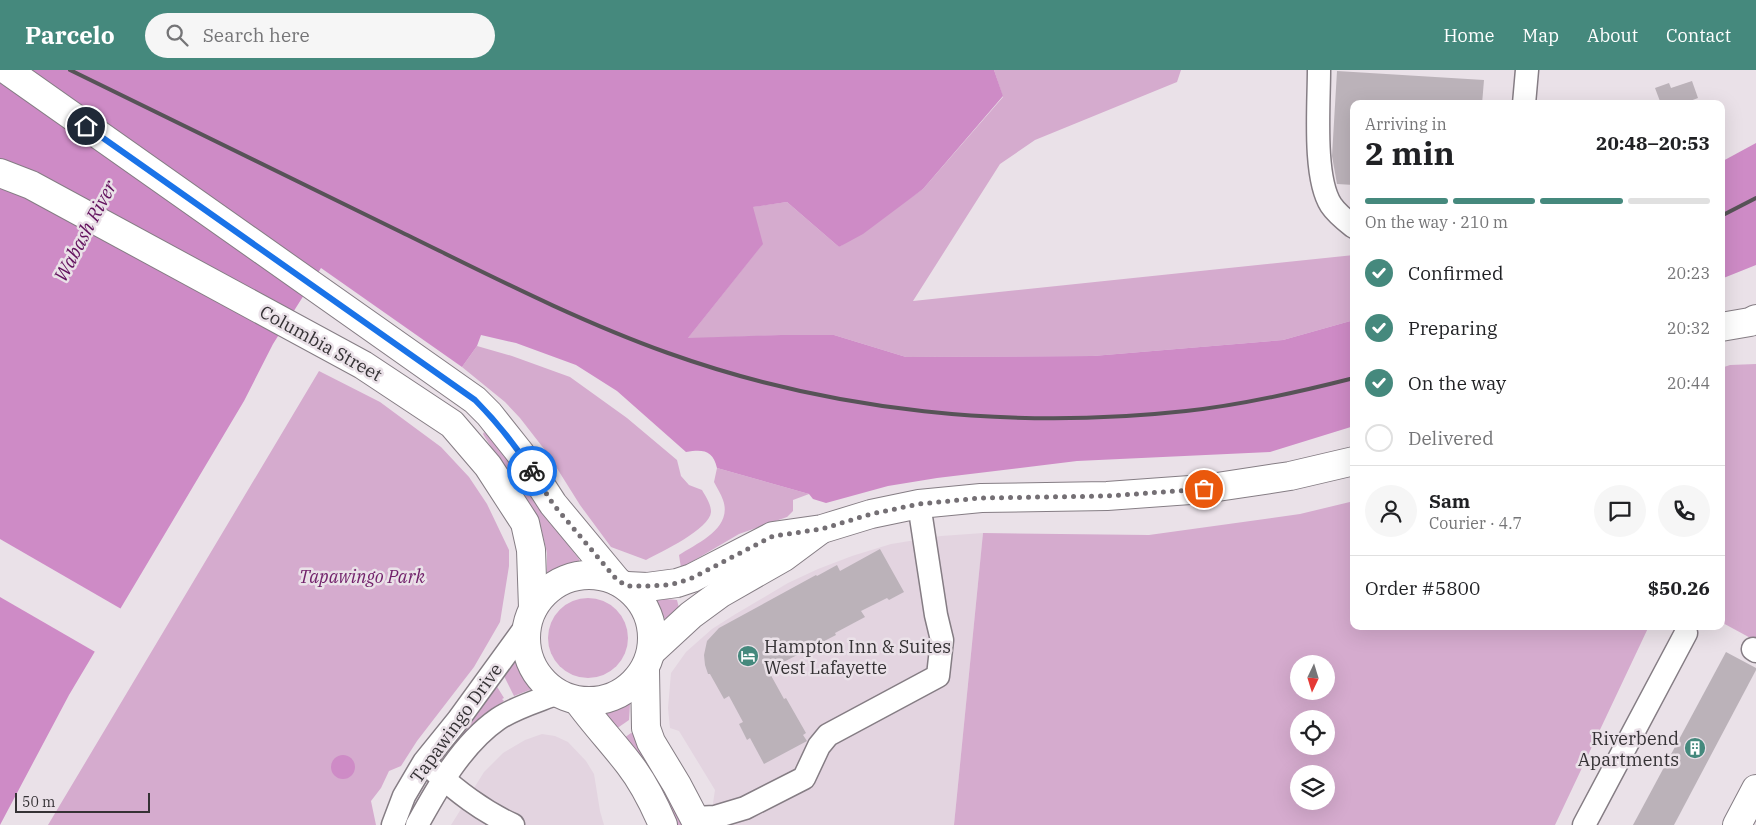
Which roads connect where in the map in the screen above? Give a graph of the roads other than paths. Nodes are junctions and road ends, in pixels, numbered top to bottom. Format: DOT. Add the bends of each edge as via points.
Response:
graph roads {
  1 [pos="7,70"];
  2 [pos="1319,70"];
  3 [pos="1527,70"];
  4 [pos="1524,100"];
  5 [pos="0,173"];
  6 [pos="1350,224"];
  7 [pos="1754,322"];
  8 [pos="1725,327"];
  9 [pos="1350,461"];
  10 [pos="919,504"];
  11 [pos="822,529"];
  12 [pos="622,583"];
  13 [pos="530,616"];
  14 [pos="1686,632"];
  15 [pos="648,660"];
  16 [pos="568,697"];
  17 [pos="424,762"];
  18 [pos="444,779"];
  19 [pos="1756,789"];
  20 [pos="741,817"];
  21 [pos="696,821"];
  22 [pos="393,825"];
  23 [pos="417,825"];
  24 [pos="513,825"];
  25 [pos="663,825"];
  26 [pos="1584,825"];
  27 [pos="1736,825"];
  1 -- 12 [label="main road" via="475,400 520,453 553,504"];
  2 -- 6 [label="street" via="1319,164 1323,186 1331,204"];
  3 -- 4 [label="street"];
  5 -- 13 [label="main road, Columbia Street" via="40,190 363,365 452,424 488,466 525,523 531,550"];
  7 -- 8 [label="main road"];
  9 -- 10 [label="main road" via="1290,476 1204,489 1107,496 981,498"];
  10 -- 11 [label="main road"];
  10 -- 20 [label="street" via="942,640 938,676 828,736 819,746 804,778"];
  11 -- 12 [label="main road" via="773,536 677,583 647,586"];
  11 -- 15 [label="main road" via="784,558 691,615"];
  12 -- 13 [label="main road" via="593,574 575,575 544,590"];
  12 -- 15 [label="main road" via="641,602 649,617 653,634"];
  13 -- 16 [label="main road" via="526,645 531,664 542,681"];
  13 -- 17 [label="street, Tapawingo Drive" via="458,720"];
  14 -- 26 [label="street"];
  15 -- 16 [label="main road" via="632,685 616,696 597,701"];
  15 -- 21 [label="main road" via="646,728"];
  16 -- 18 [label="street, Tapawingo Drive" via="514,710 499,719 472,742"];
  16 -- 25 [label="main road" via="630,764"];
  17 -- 18 [label="street"];
  17 -- 22 [label="street, Tapawingo Drive" via="404,796"];
  18 -- 23 [label="street, Tapawingo Drive"];
  18 -- 24 [label="street" via="483,809"];
  19 -- 27 [label="main road"];
  20 -- 21 [label="street"];
}
